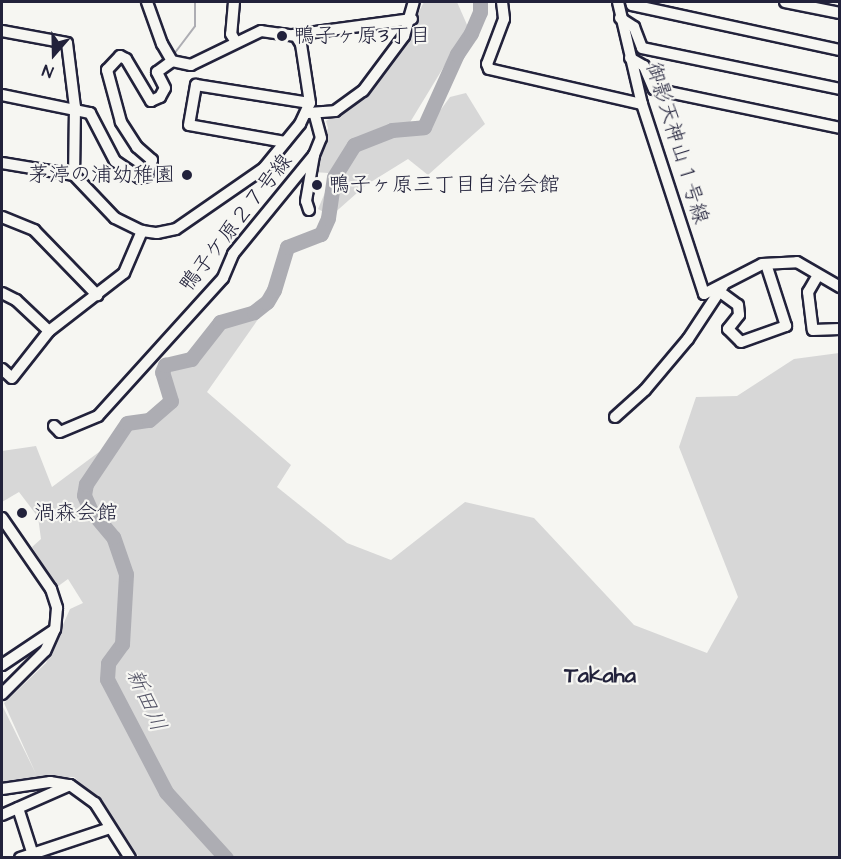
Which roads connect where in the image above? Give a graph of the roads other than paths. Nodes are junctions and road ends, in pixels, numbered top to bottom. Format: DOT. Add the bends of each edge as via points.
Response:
graph roads {
  1 [pos="147,2"];
  2 [pos="234,2"];
  3 [pos="414,2"];
  4 [pos="502,2"];
  5 [pos="618,2"];
  6 [pos="631,2"];
  7 [pos="785,2"];
  8 [pos="840,13"];
  9 [pos="620,18"];
  10 [pos="412,19"];
  11 [pos="2,32"];
  12 [pos="293,35"];
  13 [pos="236,42"];
  14 [pos="840,50"];
  15 [pos="630,58"];
  16 [pos="172,61"];
  17 [pos="840,89"];
  18 [pos="2,95"];
  19 [pos="642,104"];
  20 [pos="75,107"];
  21 [pos="310,110"];
  22 [pos="840,128"];
  23 [pos="285,142"];
  24 [pos="314,155"];
  25 [pos="2,163"];
  26 [pos="74,176"];
  27 [pos="309,210"];
  28 [pos="2,217"];
  29 [pos="142,231"];
  30 [pos="766,264"];
  31 [pos="818,275"];
  32 [pos="726,282"];
  33 [pos="840,287"];
  34 [pos="720,292"];
  35 [pos="2,293"];
  36 [pos="97,295"];
  37 [pos="840,329"];
  38 [pos="49,331"];
  39 [pos="2,369"];
  40 [pos="615,417"];
  41 [pos="54,426"];
  42 [pos="2,518"];
  43 [pos="55,629"];
  44 [pos="2,665"];
  45 [pos="2,694"];
  46 [pos="70,785"];
  47 [pos="2,789"];
  48 [pos="18,808"];
  49 [pos="2,814"];
  50 [pos="110,828"];
  51 [pos="33,856"];
  52 [pos="20,858"];
  53 [pos="130,858"];
  1 -- 16 [label="street"];
  2 -- 13 [label="street" via="231,34"];
  3 -- 10 [label="street"];
  4 -- 19 [label="street" via="504,19 487,64 489,69"];
  5 -- 9 [label="street, 御影天神山１号線"];
  6 -- 14 [label="street"];
  7 -- 8 [label="street"];
  9 -- 15 [label="street, 御影天神山１号線"];
  9 -- 17 [label="street" via="633,27 642,48"];
  10 -- 12 [label="street"];
  10 -- 21 [label="street" via="393,53 363,91 335,111"];
  11 -- 20 [label="street" via="67,43"];
  12 -- 13 [label="street" via="261,31"];
  12 -- 21 [label="street, 鴨子ケ原２７号線" via="302,44 311,92"];
  13 -- 16 [label="street" via="191,65"];
  15 -- 19 [label="street, 御影天神山１号線"];
  15 -- 22 [label="street" via="644,66 654,88"];
  16 -- 20 [label="street" via="157,72 165,88 160,97 151,101 126,59 120,56 107,70 121,122 137,147 152,160 147,176 129,174 115,161 90,113"];
  18 -- 20 [label="street"];
  19 -- 32 [label="street, 御影天神山１号線" via="704,294"];
  20 -- 26 [label="street"];
  21 -- 23 [label="street"];
  21 -- 23 [label="street" via="196,85 189,125"];
  21 -- 24 [label="street, 鴨子ケ原２７号線" via="321,138"];
  23 -- 29 [label="street" via="253,179 176,229"];
  24 -- 27 [label="street" via="306,201"];
  24 -- 41 [label="street, 鴨子ケ原２７号線" via="233,254 223,279 106,408 98,416 60,432"];
  25 -- 26 [label="street"];
  26 -- 29 [label="street" via="99,205"];
  28 -- 36 [label="street" via="34,230"];
  29 -- 36 [label="street" via="124,273"];
  30 -- 31 [label="street" via="797,262"];
  30 -- 32 [label="street"];
  30 -- 34 [label="street" via="786,326 741,342 728,329 739,315 738,305"];
  31 -- 33 [label="street"];
  31 -- 37 [label="street" via="808,292 813,330"];
  32 -- 34 [label="street"];
  34 -- 40 [label="street" via="688,339 645,390"];
  35 -- 38 [label="street" via="16,300"];
  36 -- 38 [label="street"];
  38 -- 39 [label="street" via="12,378"];
  42 -- 43 [label="street" via="51,589 57,608"];
  43 -- 44 [label="street"];
  43 -- 45 [label="street" via="45,651"];
  46 -- 47 [label="street" via="50,782"];
  46 -- 48 [label="street"];
  46 -- 50 [label="street" via="95,803"];
  48 -- 49 [label="street"];
  48 -- 51 [label="street"];
  50 -- 51 [label="street"];
  50 -- 53 [label="street"];
  51 -- 52 [label="street"];
}
